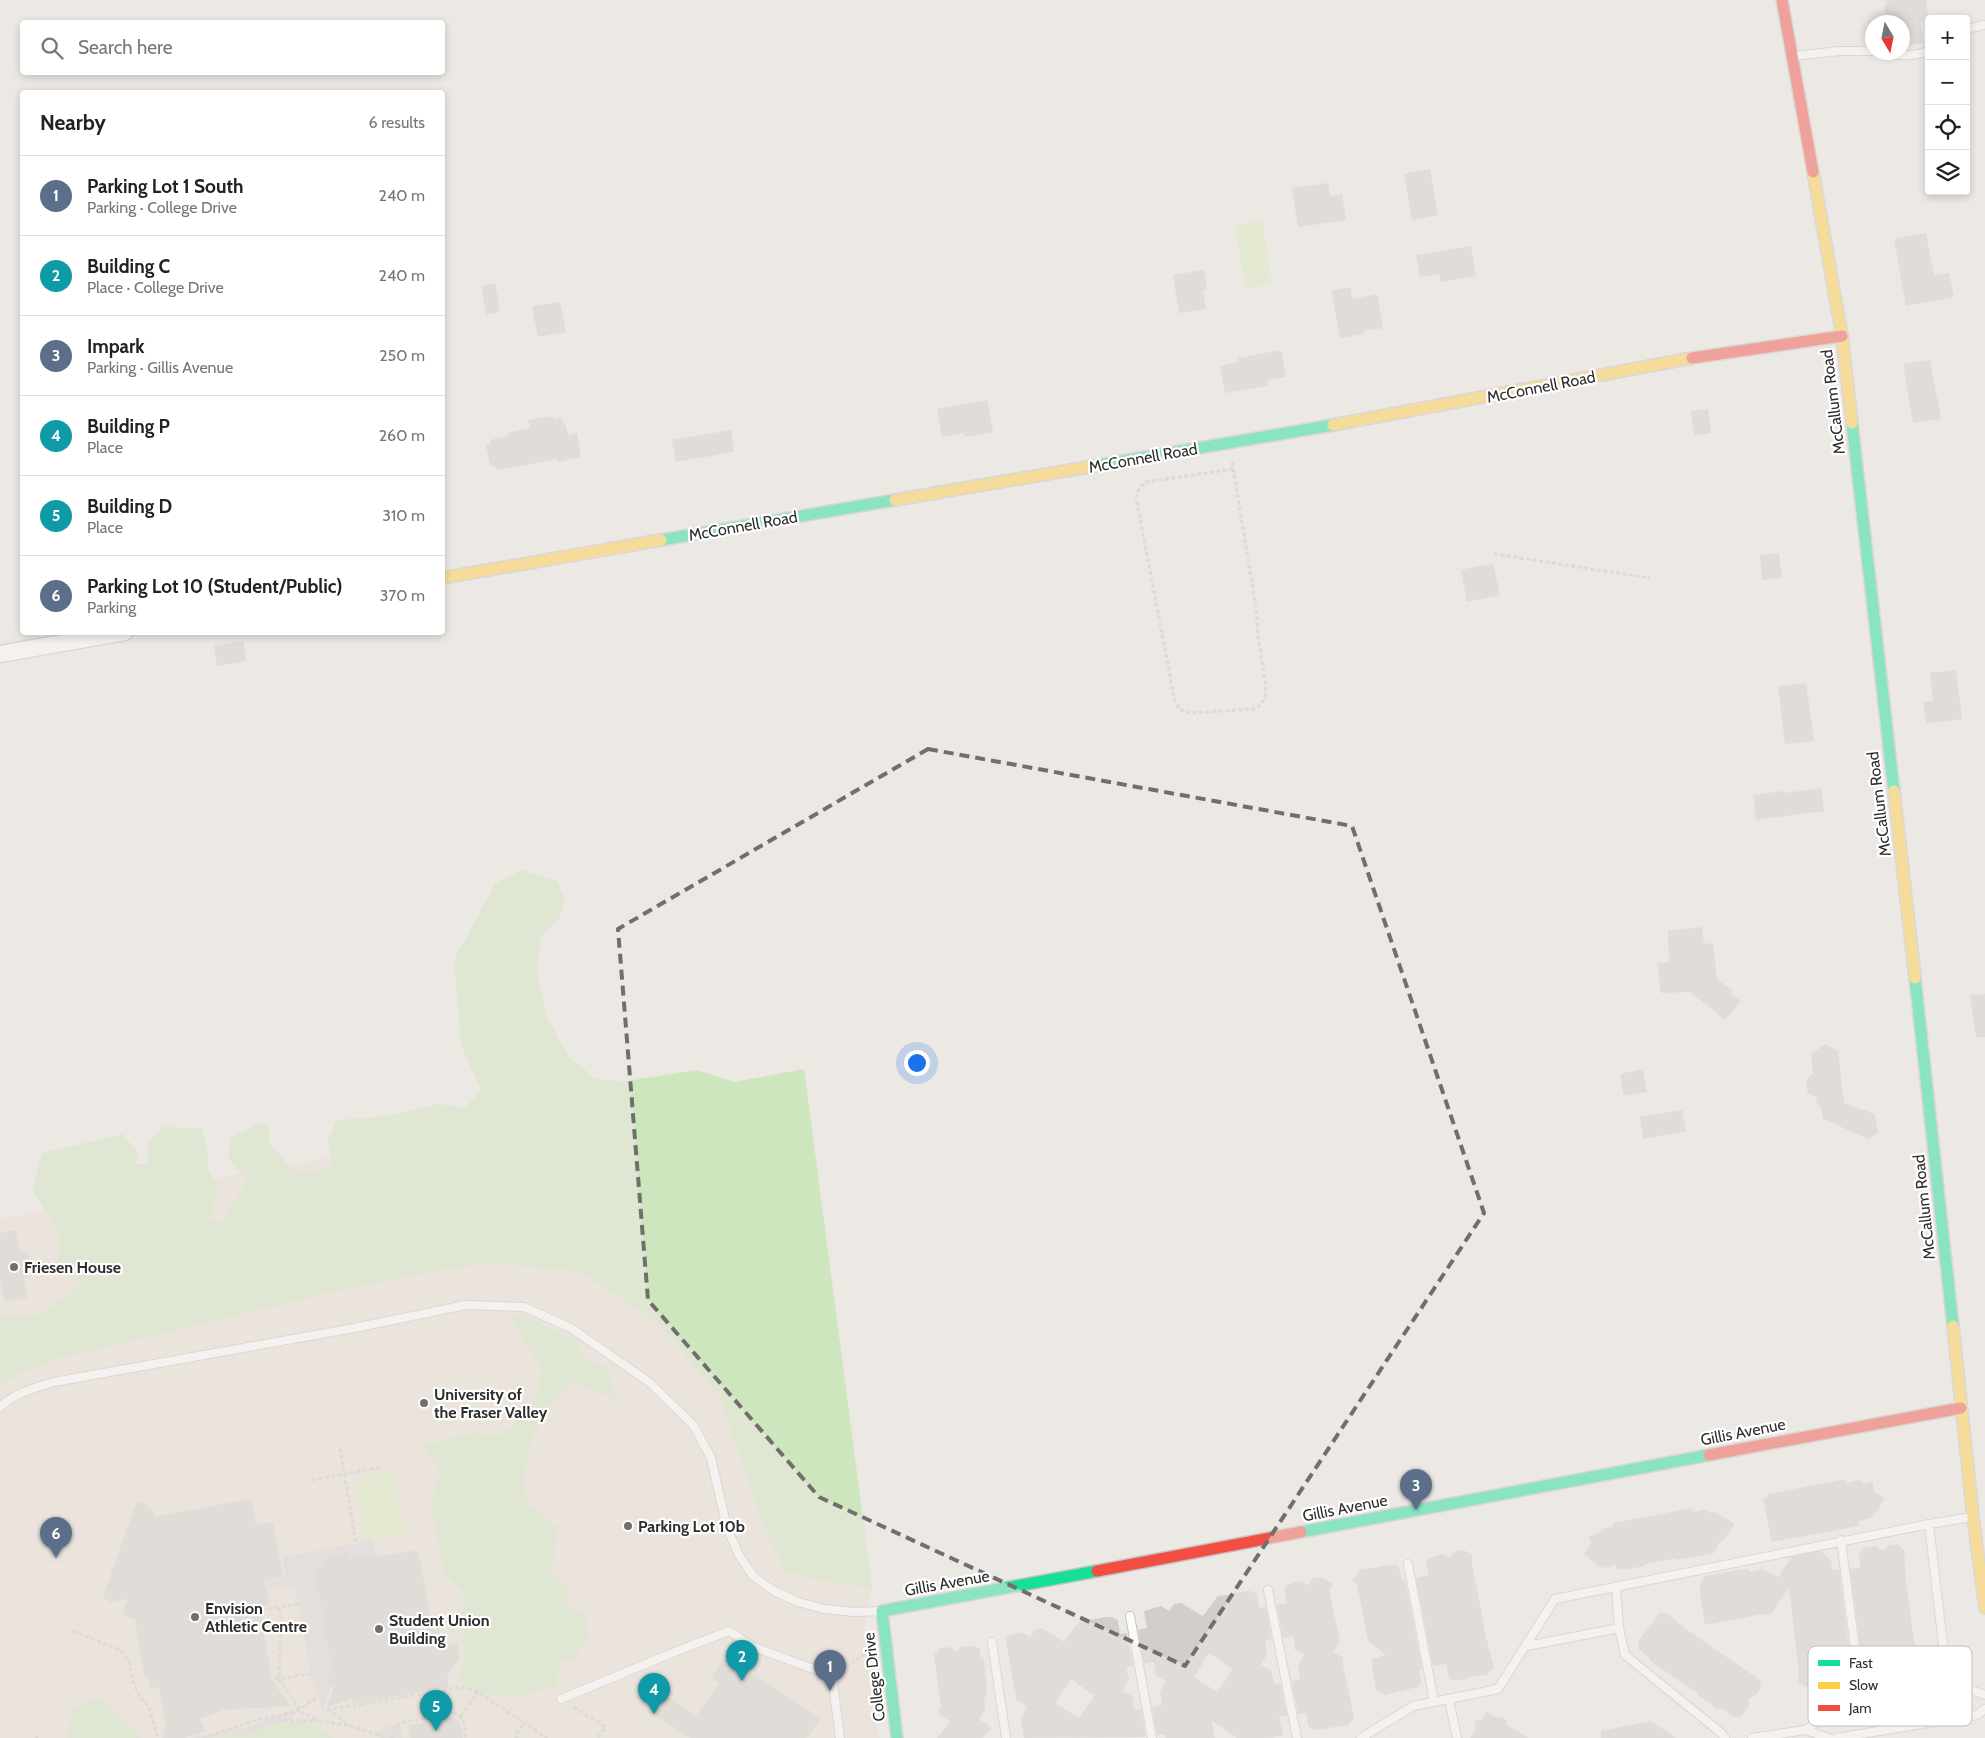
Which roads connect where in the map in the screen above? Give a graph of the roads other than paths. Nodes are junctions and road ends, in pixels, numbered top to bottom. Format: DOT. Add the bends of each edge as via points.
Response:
graph roads {
  1 [pos="1782,0"];
  2 [pos="1985,25"];
  3 [pos="1970,29"];
  4 [pos="1865,52"];
  5 [pos="1925,52"];
  6 [pos="1910,55"];
  7 [pos="1792,56"];
  8 [pos="1842,336"];
  9 [pos="445,577"];
  10 [pos="108,635"];
  11 [pos="0,654"];
  12 [pos="0,1407"];
  13 [pos="1961,1408"];
  14 [pos="1973,1516"];
  15 [pos="1929,1524"];
  16 [pos="1842,1540"];
  17 [pos="1408,1564"];
  18 [pos="1616,1588"];
  19 [pos="1268,1590"];
  20 [pos="1985,1608"];
  21 [pos="882,1611"];
  22 [pos="1130,1616"];
  23 [pos="1619,1628"];
  24 [pos="992,1642"];
  25 [pos="1527,1646"];
  26 [pos="1855,1646"];
  27 [pos="1943,1646"];
  28 [pos="1972,1691"];
  29 [pos="1985,1695"];
  30 [pos="561,1700"];
  31 [pos="1449,1700"];
  32 [pos="1434,1702"];
  33 [pos="1985,1709"];
  34 [pos="1972,1716"];
  35 [pos="1811,1726"];
  36 [pos="1906,1726"];
  37 [pos="1805,1730"];
  38 [pos="840,1738"];
  39 [pos="898,1738"];
  40 [pos="1006,1738"];
  41 [pos="1152,1738"];
  42 [pos="1297,1738"];
  43 [pos="1361,1738"];
  44 [pos="1456,1738"];
  45 [pos="1725,1738"];
  46 [pos="1752,1738"];
  47 [pos="1829,1738"];
  48 [pos="1836,1738"];
  1 -- 7 [label="street, McCallum Road"];
  2 -- 3 [label="lane"];
  4 -- 7 [label="lane"];
  5 -- 6 [label="lane"];
  7 -- 8 [label="street, McCallum Road"];
  8 -- 9 [label="street, McConnell Road" via="1678,360 1430,408"];
  8 -- 13 [label="street, McCallum Road"];
  10 -- 11 [label="street"];
  12 -- 21 [label="lane" via="28,1390 54,1382 466,1305 524,1307 571,1328 649,1382 694,1426 710,1458 727,1528 754,1576 774,1591 798,1602 824,1609"];
  13 -- 14 [label="street, McCallum Road"];
  13 -- 21 [label="street, Gillis Avenue"];
  14 -- 15 [label="lane"];
  14 -- 20 [label="street, McCallum Road"];
  15 -- 16 [label="lane"];
  15 -- 27 [label="lane"];
  16 -- 18 [label="lane"];
  16 -- 26 [label="lane"];
  17 -- 32 [label="lane"];
  18 -- 23 [label="lane"];
  18 -- 25 [label="lane" via="1555,1599"];
  19 -- 42 [label="lane"];
  21 -- 39 [label="street, College Drive"];
  22 -- 41 [label="lane"];
  23 -- 25 [label="lane"];
  23 -- 45 [label="lane" via="1625,1656"];
  24 -- 40 [label="lane"];
  25 -- 31 [label="lane" via="1498,1689"];
  28 -- 29 [label="lane"];
  30 -- 38 [label="lane" via="729,1631 754,1647 832,1676"];
  31 -- 32 [label="lane"];
  31 -- 44 [label="lane"];
  32 -- 43 [label="lane" via="1413,1706"];
  33 -- 34 [label="lane"];
  35 -- 37 [label="lane"];
  36 -- 48 [label="lane"];
  37 -- 46 [label="lane"];
  37 -- 47 [label="lane"];
}
